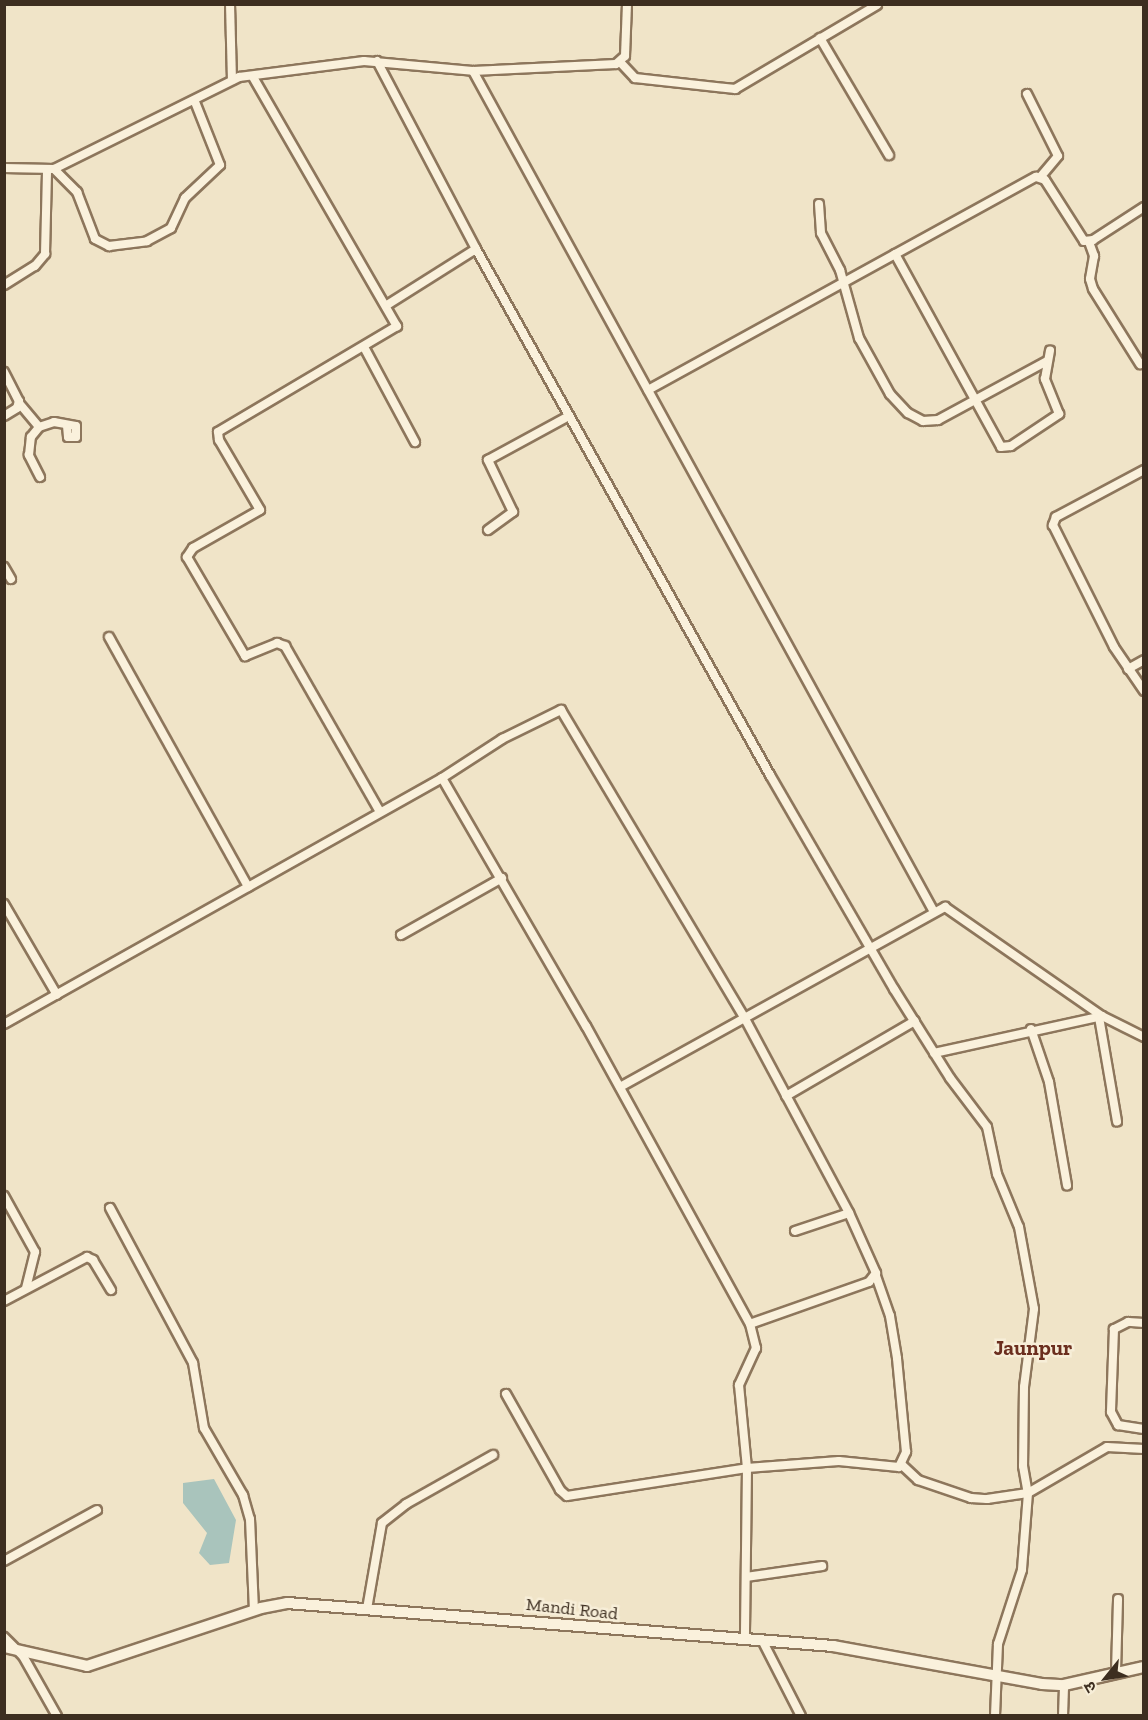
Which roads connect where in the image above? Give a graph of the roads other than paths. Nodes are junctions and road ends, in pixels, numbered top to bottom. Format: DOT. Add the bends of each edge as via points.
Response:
graph roads {
  1 [pos="230,4"];
  2 [pos="627,4"];
  3 [pos="877,5"];
  4 [pos="820,38"];
  5 [pos="377,61"];
  6 [pos="620,62"];
  7 [pos="473,71"];
  8 [pos="253,77"];
  9 [pos="232,80"];
  10 [pos="1027,94"];
  11 [pos="195,102"];
  12 [pos="889,155"];
  13 [pos="4,168"];
  14 [pos="51,169"];
  15 [pos="1041,176"];
  16 [pos="819,204"];
  17 [pos="1143,207"];
  18 [pos="1089,242"];
  19 [pos="476,249"];
  20 [pos="896,254"];
  21 [pos="844,282"];
  22 [pos="4,285"];
  23 [pos="387,305"];
  24 [pos="364,347"];
  25 [pos="1050,350"];
  26 [pos="1047,361"];
  27 [pos="1140,364"];
  28 [pos="4,372"];
  29 [pos="648,390"];
  30 [pos="974,402"];
  31 [pos="19,403"];
  32 [pos="4,416"];
  33 [pos="569,416"];
  34 [pos="67,425"];
  35 [pos="39,427"];
  36 [pos="415,442"];
  37 [pos="1143,470"];
  38 [pos="40,477"];
  39 [pos="488,530"];
  40 [pos="4,567"];
  41 [pos="11,579"];
  42 [pos="110,637"];
  43 [pos="1143,660"];
  44 [pos="1128,669"];
  45 [pos="1143,691"];
  46 [pos="442,778"];
  47 [pos="380,812"];
  48 [pos="502,879"];
  49 [pos="248,887"];
  50 [pos="4,904"];
  51 [pos="934,912"];
  52 [pos="401,935"];
  53 [pos="869,947"];
  54 [pos="57,995"];
  55 [pos="1100,1016"];
  56 [pos="744,1017"];
  57 [pos="915,1021"];
  58 [pos="4,1024"];
  59 [pos="1031,1029"];
  60 [pos="1143,1037"];
  61 [pos="934,1053"];
  62 [pos="620,1087"];
  63 [pos="786,1096"];
  64 [pos="1117,1121"];
  65 [pos="1067,1185"];
  66 [pos="4,1196"];
  67 [pos="110,1208"];
  68 [pos="849,1212"];
  69 [pos="795,1231"];
  70 [pos="876,1276"];
  71 [pos="26,1288"];
  72 [pos="111,1290"];
  73 [pos="4,1301"];
  74 [pos="1143,1323"];
  75 [pos="750,1324"];
  76 [pos="506,1394"];
  77 [pos="1143,1429"];
  78 [pos="1143,1449"];
  79 [pos="493,1455"];
  80 [pos="902,1465"];
  81 [pos="747,1468"];
  82 [pos="1028,1493"];
  83 [pos="97,1510"];
  84 [pos="4,1561"];
  85 [pos="822,1566"];
  86 [pos="746,1577"];
  87 [pos="1118,1599"];
  88 [pos="367,1609"];
  89 [pos="254,1610"];
  90 [pos="4,1637"];
  91 [pos="745,1640"];
  92 [pos="763,1642"];
  93 [pos="10,1647"];
  94 [pos="1143,1667"];
  95 [pos="1116,1672"];
  96 [pos="995,1678"];
  97 [pos="1064,1685"];
  98 [pos="57,1716"];
  99 [pos="801,1716"];
  100 [pos="995,1716"];
  101 [pos="1063,1716"];
  1 -- 9 [label="street"];
  2 -- 6 [label="street" via="625,56"];
  3 -- 4 [label="street"];
  4 -- 6 [label="street" via="735,89 635,78"];
  4 -- 12 [label="street"];
  5 -- 7 [label="street"];
  5 -- 8 [label="street"];
  5 -- 19 [label="street"];
  6 -- 7 [label="street"];
  7 -- 29 [label="street"];
  8 -- 9 [label="street"];
  8 -- 23 [label="street"];
  9 -- 11 [label="street"];
  10 -- 15 [label="street" via="1058,156"];
  11 -- 14 [label="street"];
  11 -- 14 [label="street" via="220,165 185,198 171,228 147,241 109,246 95,239 77,192"];
  13 -- 14 [label="street"];
  14 -- 22 [label="street" via="45,254 35,266"];
  15 -- 18 [label="street" via="1077,235"];
  15 -- 20 [label="street"];
  16 -- 21 [label="street" via="821,232"];
  17 -- 18 [label="street"];
  18 -- 27 [label="street" via="1094,256 1093,289"];
  19 -- 23 [label="street"];
  19 -- 33 [label="street"];
  20 -- 21 [label="street"];
  20 -- 30 [label="street"];
  21 -- 29 [label="street"];
  21 -- 30 [label="street" via="859,338 887,389 903,409 913,417 931,421"];
  23 -- 24 [label="street" via="397,327"];
  24 -- 36 [label="street"];
  24 -- 47 [label="street" via="217,433 260,510 193,548 187,557 244,656 277,643 285,646"];
  25 -- 26 [label="street"];
  26 -- 30 [label="street"];
  26 -- 30 [label="street" via="1045,379 1059,414 1011,446 998,444"];
  28 -- 31 [label="street"];
  29 -- 51 [label="street"];
  31 -- 32 [label="street"];
  31 -- 35 [label="street"];
  33 -- 39 [label="street" via="488,460 513,512"];
  33 -- 53 [label="street"];
  34 -- 35 [label="street" via="54,422"];
  35 -- 38 [label="street" via="28,449"];
  37 -- 44 [label="street" via="1056,517 1053,525"];
  40 -- 41 [label="street"];
  42 -- 49 [label="street"];
  43 -- 44 [label="street"];
  44 -- 45 [label="street"];
  46 -- 47 [label="street"];
  46 -- 48 [label="street"];
  46 -- 56 [label="street" via="502,739 556,711 564,711"];
  47 -- 49 [label="street"];
  48 -- 52 [label="street"];
  48 -- 62 [label="street"];
  49 -- 54 [label="street"];
  50 -- 54 [label="street"];
  51 -- 53 [label="street"];
  51 -- 55 [label="street" via="946,907"];
  53 -- 56 [label="street"];
  53 -- 57 [label="street"];
  54 -- 58 [label="street"];
  55 -- 59 [label="street"];
  55 -- 60 [label="street"];
  55 -- 64 [label="street"];
  56 -- 62 [label="street"];
  56 -- 63 [label="street"];
  57 -- 61 [label="street"];
  57 -- 63 [label="street"];
  59 -- 61 [label="street"];
  59 -- 65 [label="street" via="1049,1082"];
  61 -- 82 [label="street" via="985,1124 997,1174 1019,1227 1032,1288 1032,1328 1024,1387 1023,1466"];
  62 -- 75 [label="street"];
  63 -- 68 [label="street"];
  66 -- 71 [label="street" via="35,1252"];
  67 -- 89 [label="street" via="193,1363 204,1428 245,1501 250,1519"];
  68 -- 69 [label="street"];
  68 -- 70 [label="street"];
  70 -- 75 [label="street" via="869,1282"];
  70 -- 80 [label="street" via="890,1316 897,1358 906,1452"];
  71 -- 72 [label="street" via="88,1257"];
  71 -- 73 [label="street"];
  74 -- 77 [label="street" via="1128,1322 1114,1329 1111,1412 1118,1425"];
  75 -- 81 [label="street" via="756,1348 739,1385"];
  76 -- 81 [label="street" via="564,1495"];
  78 -- 82 [label="street" via="1107,1447"];
  79 -- 88 [label="street" via="406,1504 382,1523"];
  80 -- 81 [label="street" via="891,1468 839,1461"];
  80 -- 82 [label="street" via="918,1480 971,1498"];
  81 -- 86 [label="street"];
  82 -- 96 [label="street" via="1020,1582 998,1644"];
  83 -- 84 [label="street"];
  85 -- 86 [label="street"];
  86 -- 91 [label="street"];
  87 -- 95 [label="street"];
  88 -- 89 [label="street, Mandi Road" via="287,1604"];
  88 -- 91 [label="street, Mandi Road"];
  89 -- 93 [label="street, Mandi Road" via="87,1666"];
  90 -- 93 [label="street"];
  91 -- 92 [label="street, Mandi Road"];
  92 -- 96 [label="street, Mandi Road" via="834,1646"];
  92 -- 99 [label="street"];
  93 -- 98 [label="street"];
  94 -- 95 [label="street, Mandi Road"];
  95 -- 97 [label="street, Mandi Road"];
  96 -- 97 [label="street, Mandi Road"];
  96 -- 100 [label="street"];
  97 -- 101 [label="street"];
}
